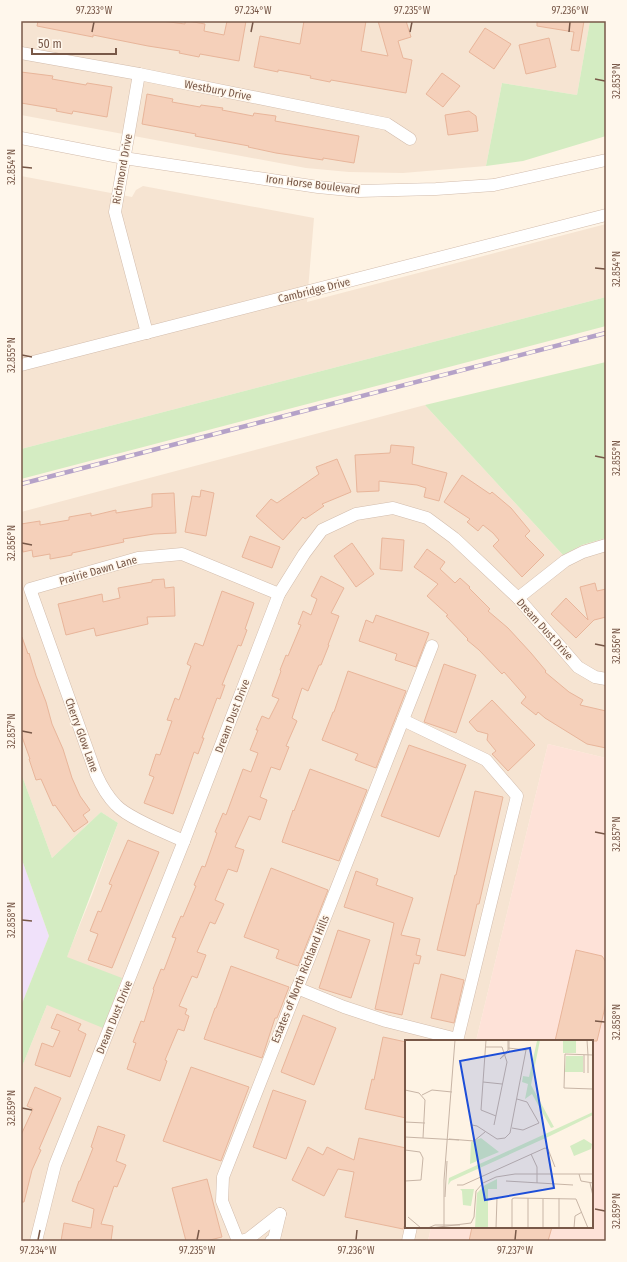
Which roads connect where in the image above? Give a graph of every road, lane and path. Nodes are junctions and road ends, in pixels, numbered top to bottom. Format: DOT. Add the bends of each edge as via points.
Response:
graph roads {
  1 [pos="21,53"];
  2 [pos="139,74"];
  3 [pos="21,138"];
  4 [pos="410,139"];
  5 [pos="124,158"];
  6 [pos="606,160"];
  7 [pos="606,215"];
  8 [pos="147,333"];
  9 [pos="21,365"];
  10 [pos="606,545"];
  11 [pos="30,590"];
  12 [pos="279,594"];
  13 [pos="518,598"];
  14 [pos="432,646"];
  15 [pos="606,678"];
  16 [pos="403,720"];
  17 [pos="184,840"];
  18 [pos="297,988"];
  19 [pos="457,1040"];
  20 [pos="411,1228"];
  21 [pos="36,1241"];
  22 [pos="239,1241"];
  23 [pos="271,1241"];
  24 [pos="408,1241"];
  1 -- 2 [label="street, Westbury Drive"];
  2 -- 4 [label="street, Westbury Drive" via="388,124"];
  2 -- 5 [label="street, Richmond Drive"];
  3 -- 5 [label="street, Iron Horse Boulevard"];
  5 -- 6 [label="street, Iron Horse Boulevard" via="360,191 494,185"];
  5 -- 8 [label="street, Richmond Drive" via="115,212"];
  7 -- 8 [label="street, Cambridge Drive"];
  8 -- 9 [label="street, Cambridge Drive"];
  10 -- 13 [label="street" via="565,562"];
  11 -- 12 [label="street, Prairie Dawn Lane" via="138,558 182,554"];
  11 -- 17 [label="street, Cherry Glow Lane" via="96,774 105,792 117,806 130,815"];
  12 -- 13 [label="street, Dream Dust Drive" via="322,530 356,514 393,508 427,518 454,538"];
  12 -- 17 [label="street, Dream Dust Drive"];
  13 -- 15 [label="street, Dream Dust Drive" via="578,667 595,677"];
  14 -- 16 [label="street, Estates of North Richland Hills"];
  16 -- 18 [label="street, Estates of North Richland Hills"];
  16 -- 19 [label="street" via="486,760 517,796"];
  17 -- 21 [label="street, Dream Dust Drive" via="55,1165"];
  18 -- 19 [label="street" via="386,1021"];
  18 -- 22 [label="street, Estates of North Richland Hills" via="223,1177 222,1201"];
  20 -- 24 [label="street"];
  22 -- 23 [label="street" via="248,1239 280,1214 274,1239"];
}
